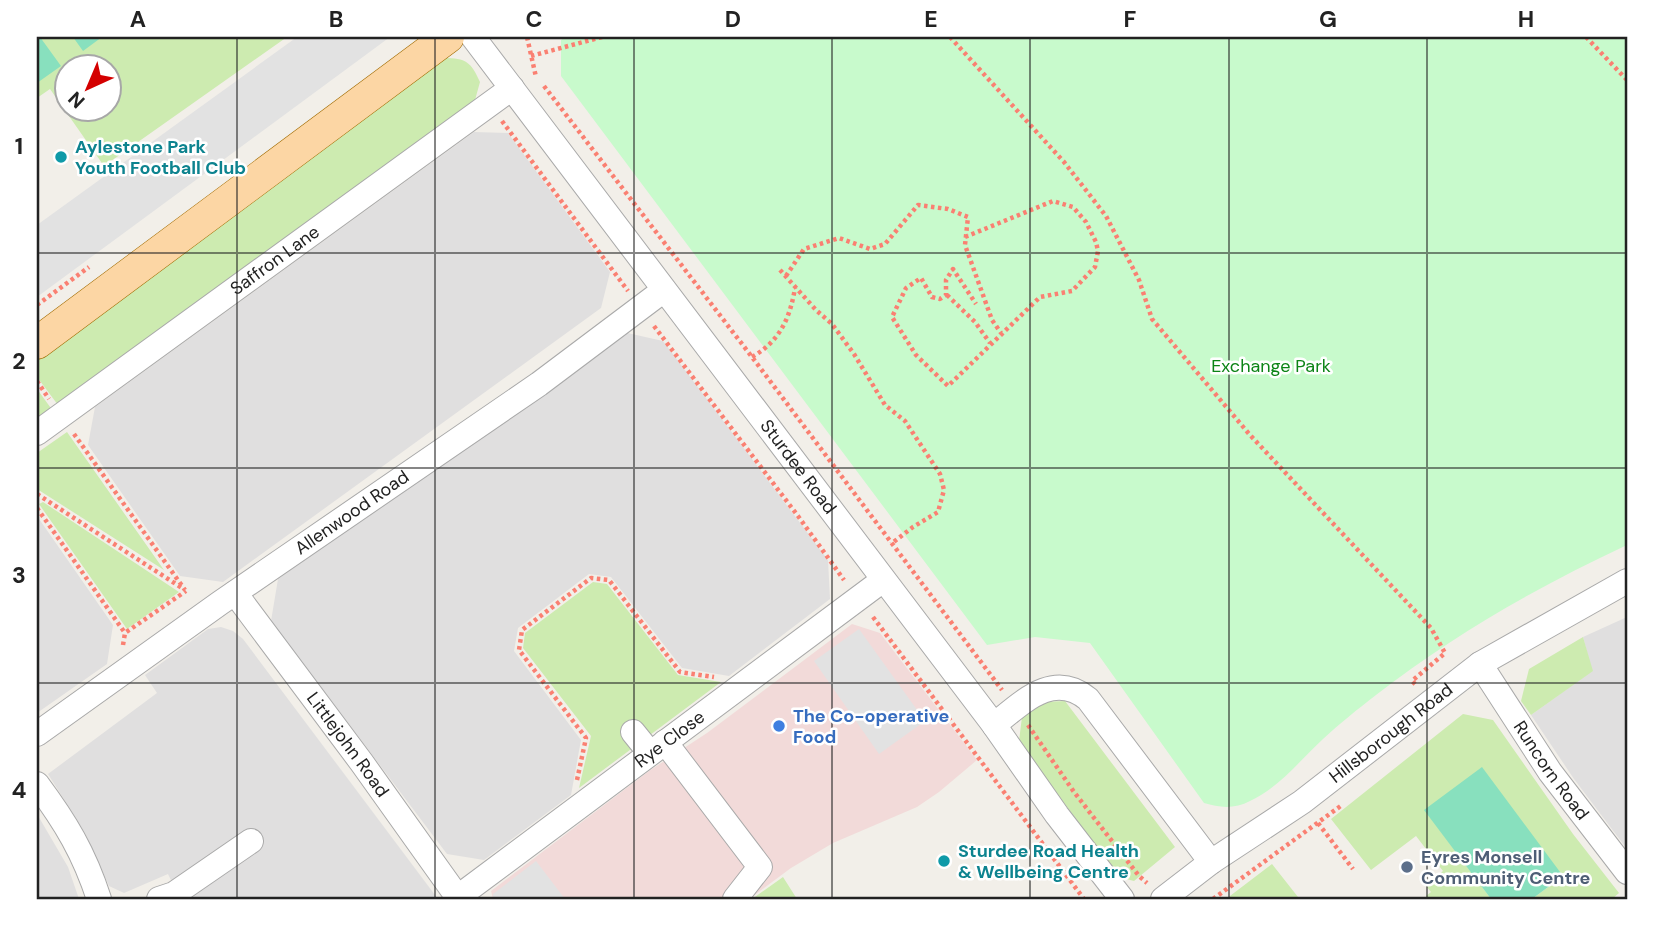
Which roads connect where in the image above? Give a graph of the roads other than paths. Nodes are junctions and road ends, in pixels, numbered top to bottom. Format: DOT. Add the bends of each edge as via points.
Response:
graph roads {
  1 [pos="448,37"];
  2 [pos="473,37"];
  3 [pos="512,88"];
  4 [pos="664,290"];
  5 [pos="37,342"];
  6 [pos="37,433"];
  7 [pos="883,580"];
  8 [pos="1627,581"];
  9 [pos="236,593"];
  10 [pos="1480,664"];
  11 [pos="994,725"];
  12 [pos="633,732"];
  13 [pos="37,734"];
  14 [pos="658,748"];
  15 [pos="37,785"];
  16 [pos="251,841"];
  17 [pos="1211,862"];
  18 [pos="1627,872"];
  19 [pos="166,897"];
  20 [pos="459,898"];
  21 [pos="99,899"];
  22 [pos="735,899"];
  23 [pos="1122,899"];
  24 [pos="1164,899"];
  1 -- 5 [label="main road"];
  2 -- 3 [label="street, Sturdee Road"];
  3 -- 4 [label="street, Sturdee Road"];
  3 -- 6 [label="street, Saffron Lane"];
  4 -- 7 [label="street, Sturdee Road"];
  4 -- 9 [label="street, Allenwood Road" via="539,383"];
  7 -- 11 [label="street, Sturdee Road"];
  7 -- 14 [label="street, Rye Close"];
  8 -- 10 [label="street, Hillsborough Road"];
  9 -- 13 [label="street, Allenwood Road"];
  9 -- 20 [label="street, Littlejohn Road"];
  10 -- 17 [label="street, Hillsborough Road" via="1302,802"];
  10 -- 18 [label="street, Runcorn Road" via="1550,772"];
  11 -- 17 [label="street" via="1049,689 1077,690"];
  11 -- 23 [label="street, Sturdee Road"];
  12 -- 14 [label="street"];
  14 -- 20 [label="street, Rye Close"];
  14 -- 22 [label="street" via="760,867"];
  15 -- 21 [label="street" via="65,823"];
  16 -- 19 [label="street"];
  17 -- 24 [label="street, Hillsborough Road"];
}
